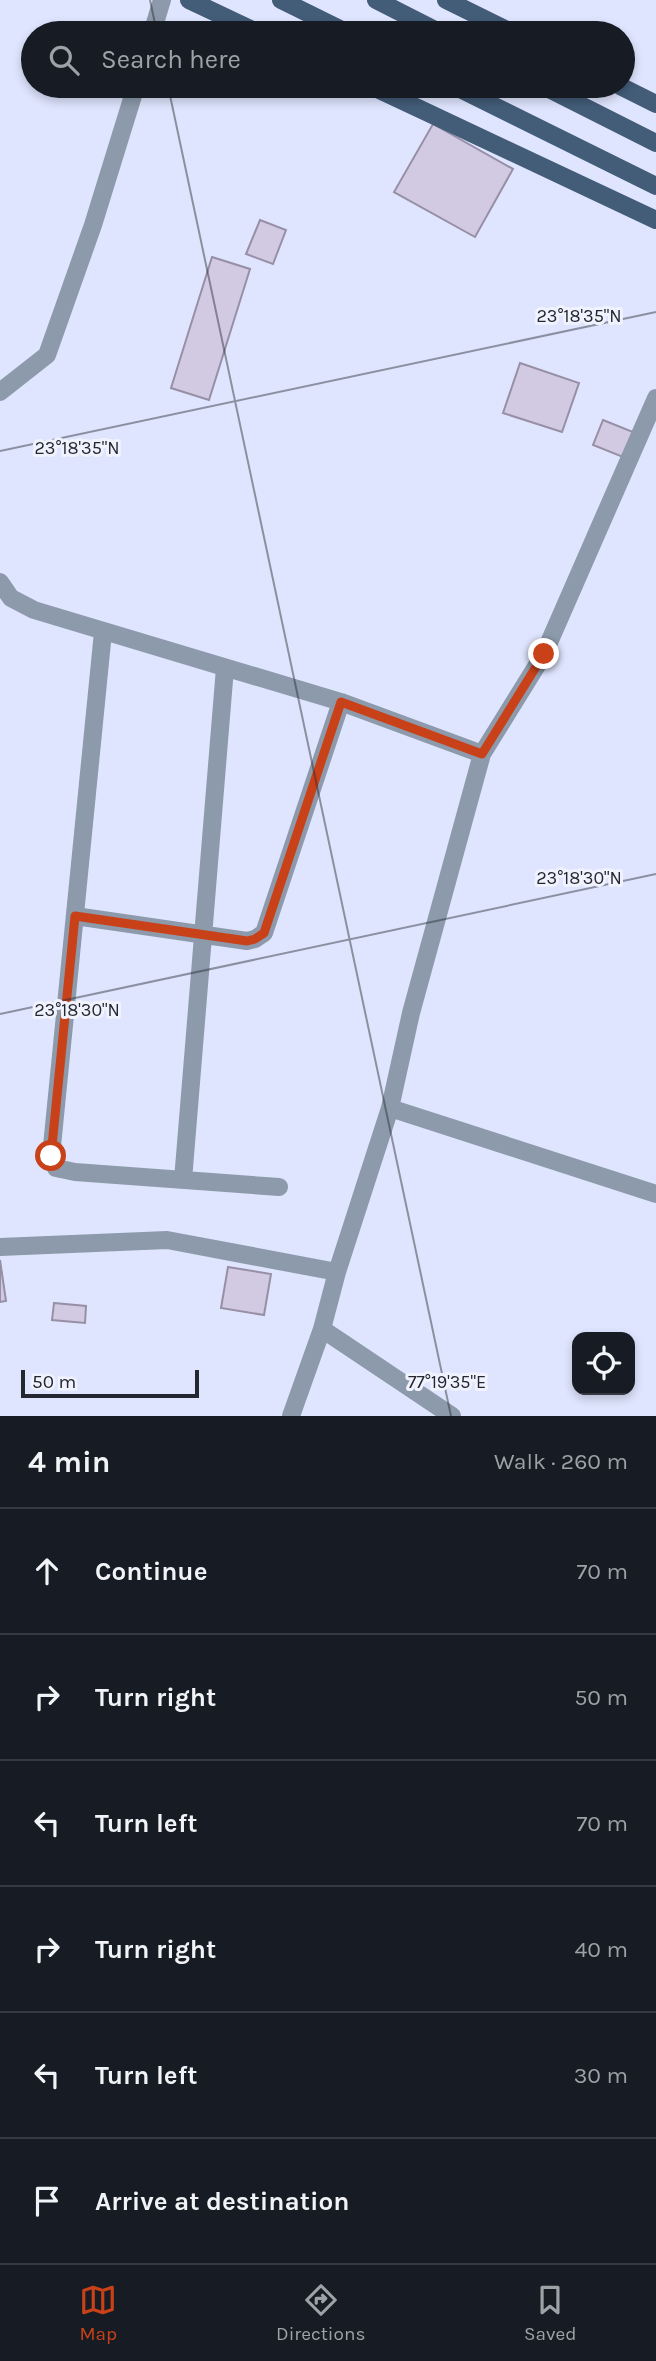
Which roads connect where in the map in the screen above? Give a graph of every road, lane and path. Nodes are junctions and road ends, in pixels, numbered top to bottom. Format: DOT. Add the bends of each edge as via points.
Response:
graph roads {
  1 [pos="162,0"];
  2 [pos="189,0"];
  3 [pos="281,0"];
  4 [pos="376,0"];
  5 [pos="446,0"];
  6 [pos="156,21"];
  7 [pos="234,21"];
  8 [pos="324,21"];
  9 [pos="417,21"];
  10 [pos="489,21"];
  11 [pos="635,94"];
  12 [pos="132,98"];
  13 [pos="397,98"];
  14 [pos="478,98"];
  15 [pos="566,98"];
  16 [pos="656,104"];
  17 [pos="656,144"];
  18 [pos="656,186"];
  19 [pos="656,220"];
  20 [pos="0,392"];
  21 [pos="656,398"];
  22 [pos="0,582"];
  23 [pos="103,632"];
  24 [pos="225,668"];
  25 [pos="341,702"];
  26 [pos="482,754"];
  27 [pos="75,916"];
  28 [pos="202,934"];
  29 [pos="390,1108"];
  30 [pos="183,1180"];
  31 [pos="279,1187"];
  32 [pos="656,1194"];
  33 [pos="0,1247"];
  34 [pos="337,1272"];
  35 [pos="322,1329"];
  36 [pos="290,1416"];
  37 [pos="452,1416"];
  1 -- 6 [label="street"];
  2 -- 7 [label="main road"];
  3 -- 8 [label="main road"];
  4 -- 9 [label="main road"];
  5 -- 10 [label="main road"];
  11 -- 16 [label="main road"];
  12 -- 20 [label="street" via="47,355"];
  13 -- 19 [label="main road"];
  14 -- 18 [label="main road"];
  15 -- 17 [label="main road"];
  21 -- 26 [label="street" via="544,654"];
  22 -- 23 [label="street" via="11,598 34,610"];
  23 -- 24 [label="street"];
  23 -- 27 [label="street"];
  24 -- 25 [label="street"];
  24 -- 28 [label="street"];
  25 -- 26 [label="street"];
  25 -- 28 [label="street" via="264,933 247,941"];
  26 -- 29 [label="street" via="411,1013"];
  27 -- 28 [label="street"];
  27 -- 30 [label="street" via="51,1156 56,1168"];
  28 -- 30 [label="street"];
  29 -- 32 [label="street"];
  29 -- 34 [label="street"];
  30 -- 31 [label="street"];
  33 -- 34 [label="street" via="167,1240"];
  34 -- 35 [label="street"];
  35 -- 36 [label="street"];
  35 -- 37 [label="street"];
}
